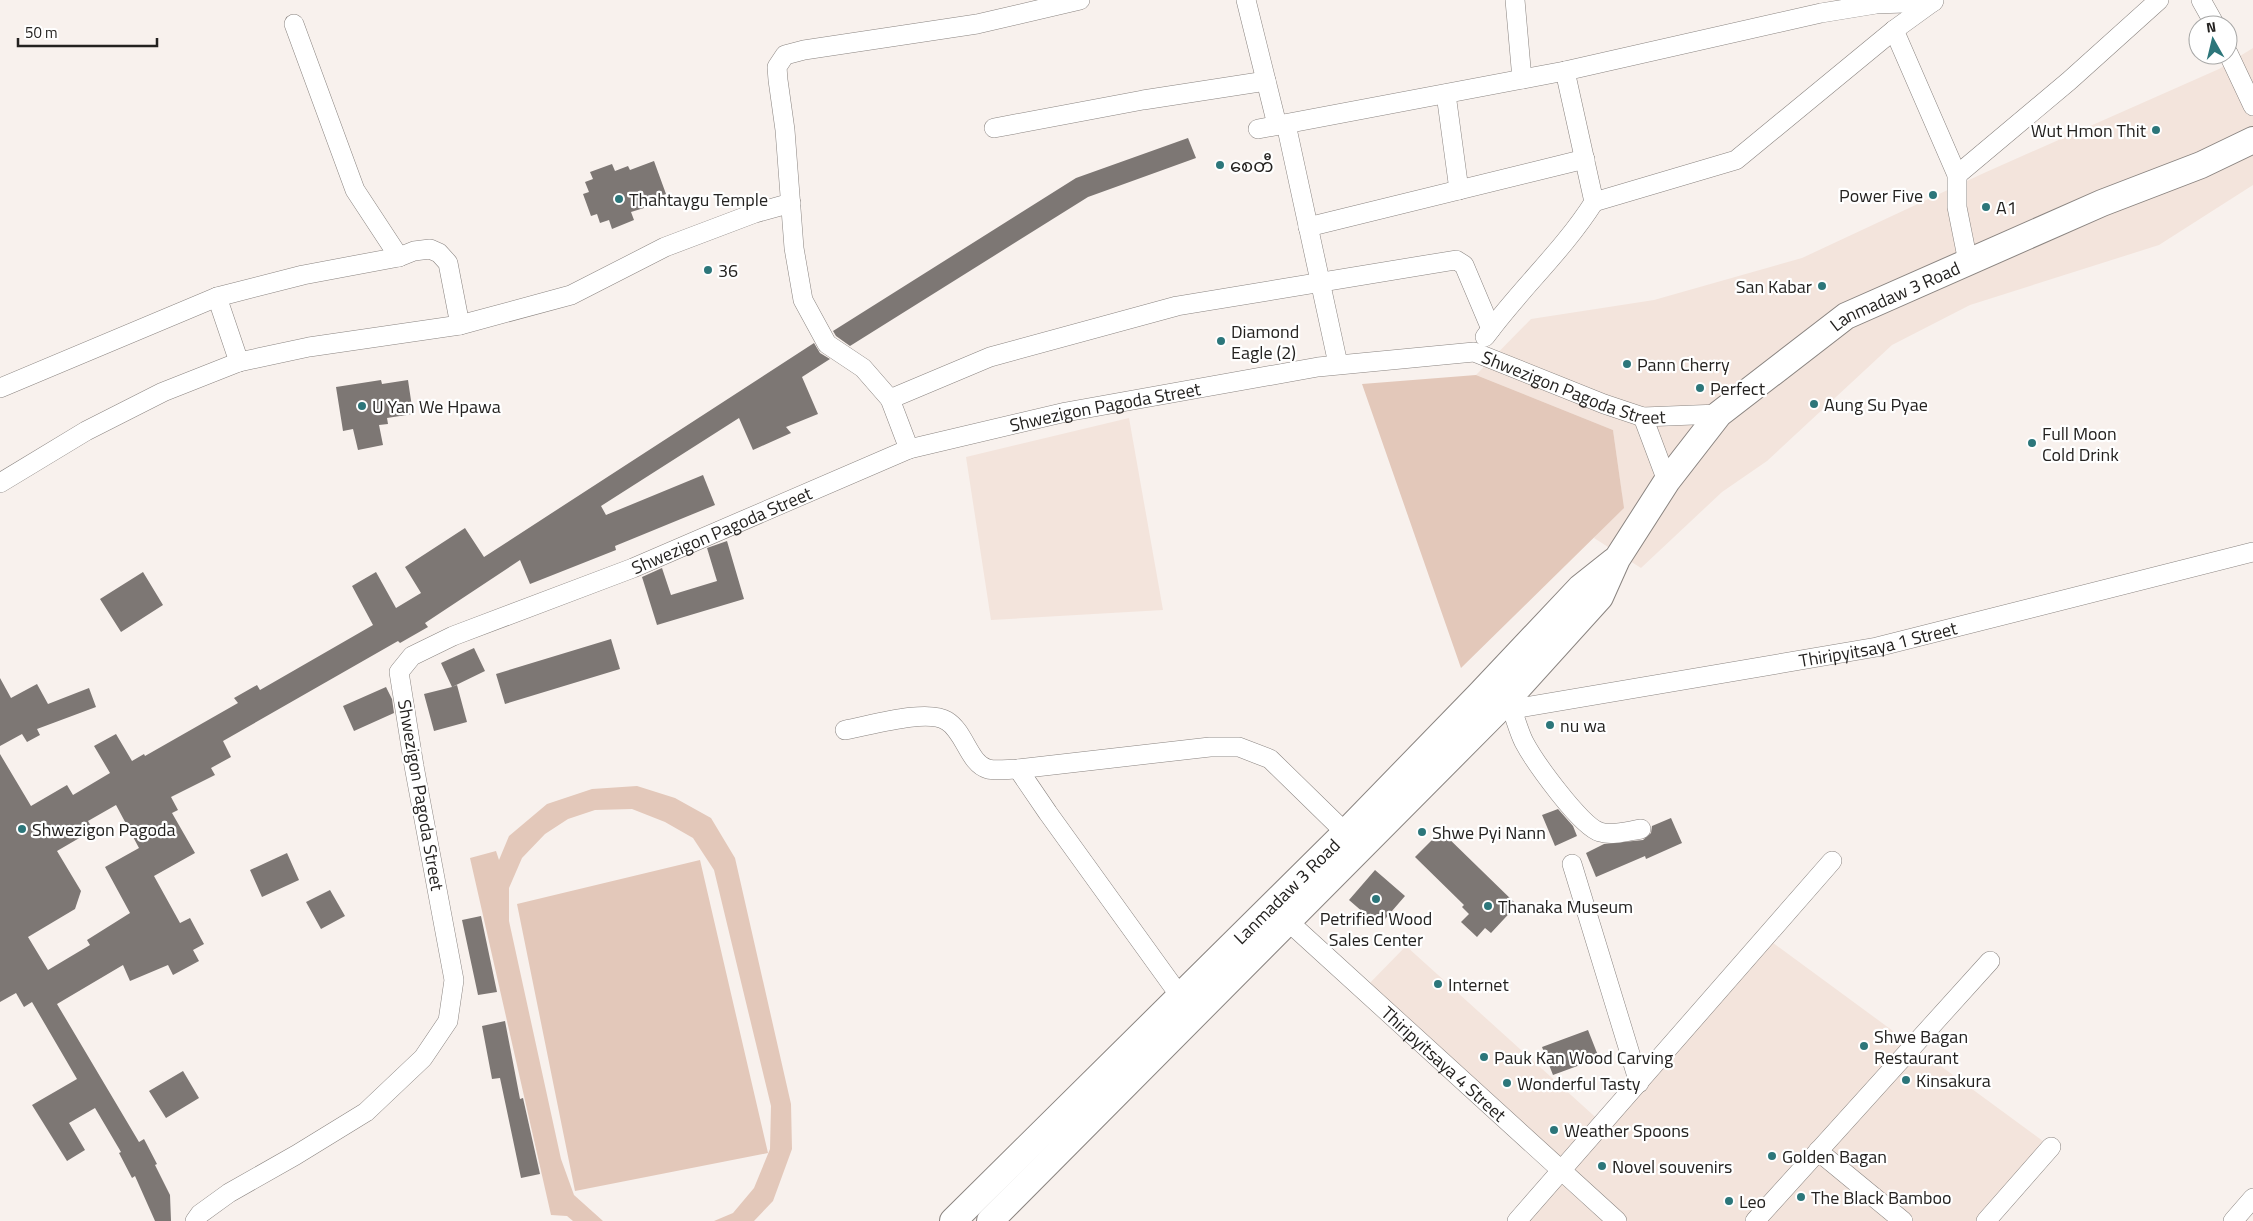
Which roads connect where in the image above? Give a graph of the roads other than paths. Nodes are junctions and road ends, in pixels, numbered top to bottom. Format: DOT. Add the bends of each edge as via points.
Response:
graph roads {
  1 [pos="1080,0"];
  2 [pos="1246,0"];
  3 [pos="1515,0"];
  4 [pos="2159,0"];
  5 [pos="1934,1"];
  6 [pos="2209,2"];
  7 [pos="1820,7"];
  8 [pos="2212,15"];
  9 [pos="294,24"];
  10 [pos="1894,30"];
  11 [pos="2234,65"];
  12 [pos="1565,71"];
  13 [pos="1522,79"];
  14 [pos="1266,81"];
  15 [pos="1446,94"];
  16 [pos="2253,106"];
  17 [pos="1281,125"];
  18 [pos="994,128"];
  19 [pos="1258,129"];
  20 [pos="2253,140"];
  21 [pos="1585,159"];
  22 [pos="1957,175"];
  23 [pos="1459,190"];
  24 [pos="1594,202"];
  25 [pos="792,203"];
  26 [pos="1308,227"];
  27 [pos="399,257"];
  28 [pos="1968,262"];
  29 [pos="1320,281"];
  30 [pos="217,297"];
  31 [pos="460,325"];
  32 [pos="1491,329"];
  33 [pos="1474,352"];
  34 [pos="239,362"];
  35 [pos="1338,364"];
  36 [pos="0,388"];
  37 [pos="890,399"];
  38 [pos="1719,414"];
  39 [pos="1644,417"];
  40 [pos="909,449"];
  41 [pos="1667,481"];
  42 [pos="0,484"];
  43 [pos="2253,552"];
  44 [pos="1617,559"];
  45 [pos="1504,711"];
  46 [pos="845,730"];
  47 [pos="1018,769"];
  48 [pos="1641,829"];
  49 [pos="1354,841"];
  50 [pos="1832,861"];
  51 [pos="1572,864"];
  52 [pos="1280,914"];
  53 [pos="1990,961"];
  54 [pos="1180,996"];
  55 [pos="1639,1083"];
  56 [pos="2051,1147"];
  57 [pos="1818,1151"];
  58 [pos="1562,1171"];
  59 [pos="2253,1198"];
  60 [pos="195,1221"];
  61 [pos="952,1221"];
  62 [pos="990,1221"];
  63 [pos="1517,1221"];
  64 [pos="1617,1221"];
  65 [pos="1755,1221"];
  66 [pos="1902,1221"];
  67 [pos="1986,1221"];
  68 [pos="2233,1221"];
  1 -- 25 [label="street" via="977,24 840,43 785,55 777,67 777,74"];
  2 -- 14 [label="street"];
  3 -- 13 [label="street"];
  4 -- 22 [label="street"];
  5 -- 7 [label="street"];
  5 -- 10 [label="street"];
  6 -- 8 [label="street"];
  7 -- 12 [label="street"];
  9 -- 27 [label="street" via="355,190"];
  10 -- 22 [label="street"];
  10 -- 24 [label="street" via="1736,160"];
  11 -- 16 [label="street"];
  12 -- 13 [label="street"];
  12 -- 21 [label="street"];
  13 -- 15 [label="street"];
  14 -- 17 [label="street"];
  14 -- 18 [label="street"];
  15 -- 17 [label="street"];
  15 -- 23 [label="street"];
  17 -- 19 [label="street"];
  17 -- 26 [label="street"];
  20 -- 28 [label="main road, Lanmadaw 3 Road"];
  21 -- 23 [label="street"];
  21 -- 24 [label="street"];
  22 -- 28 [label="street" via="1957,207"];
  23 -- 26 [label="street"];
  24 -- 32 [label="street" via="1577,230"];
  25 -- 31 [label="street" via="755,213 665,248 571,295"];
  25 -- 37 [label="street" via="794,248 803,300 827,344 863,368"];
  26 -- 29 [label="street"];
  27 -- 30 [label="street" via="303,275"];
  27 -- 31 [label="street" via="430,249 439,252 448,263"];
  28 -- 38 [label="main road, Lanmadaw 3 Road" via="1846,316"];
  29 -- 32 [label="street" via="1456,260 1464,265"];
  29 -- 35 [label="street"];
  29 -- 37 [label="street" via="1177,306 990,357"];
  30 -- 34 [label="street"];
  30 -- 36 [label="street"];
  31 -- 34 [label="street" via="309,347"];
  32 -- 33 [label="street"];
  33 -- 35 [label="street, Shwezigon Pagoda Street"];
  33 -- 39 [label="street, Shwezigon Pagoda Street"];
  34 -- 42 [label="street" via="163,392 86,431"];
  35 -- 40 [label="street, Shwezigon Pagoda Street" via="1066,412"];
  37 -- 40 [label="street"];
  38 -- 39 [label="street, Shwezigon Pagoda Street"];
  38 -- 41 [label="main road, Lanmadaw 3 Road"];
  39 -- 41 [label="street"];
  40 -- 60 [label="street, Shwezigon Pagoda Street" via="633,568 453,636 412,656 403,665 399,672 414,766 454,980 448,1021 423,1058 366,1112 230,1193"];
  41 -- 44 [label="main road, Lanmadaw 3 Road"];
  43 -- 45 [label="street, Thiripyitsaya 1 Street" via="1877,647"];
  44 -- 45 [label="main road, Lanmadaw 3 Road" via="1600,597"];
  44 -- 49 [label="main road, Lanmadaw 3 Road" via="1580,588 1479,696"];
  45 -- 48 [label="street" via="1533,757 1569,805 1593,830 1612,834"];
  45 -- 49 [label="main road, Lanmadaw 3 Road"];
  46 -- 47 [label="street" via="933,717 946,720 960,733 976,764 988,769"];
  47 -- 49 [label="street" via="1210,747 1239,747 1270,759"];
  47 -- 54 [label="street"];
  49 -- 52 [label="main road, Lanmadaw 3 Road"];
  50 -- 55 [label="street"];
  51 -- 55 [label="street"];
  52 -- 54 [label="main road, Lanmadaw 3 Road"];
  52 -- 58 [label="street, Thiripyitsaya 4 Street"];
  52 -- 62 [label="main road, Lanmadaw 3 Road"];
  53 -- 57 [label="street"];
  54 -- 61 [label="main road, Lanmadaw 3 Road"];
  55 -- 58 [label="street"];
  56 -- 67 [label="street"];
  57 -- 65 [label="street"];
  57 -- 66 [label="street"];
  58 -- 63 [label="street"];
  58 -- 64 [label="street, Thiripyitsaya 4 Street"];
  59 -- 68 [label="street"];
}
